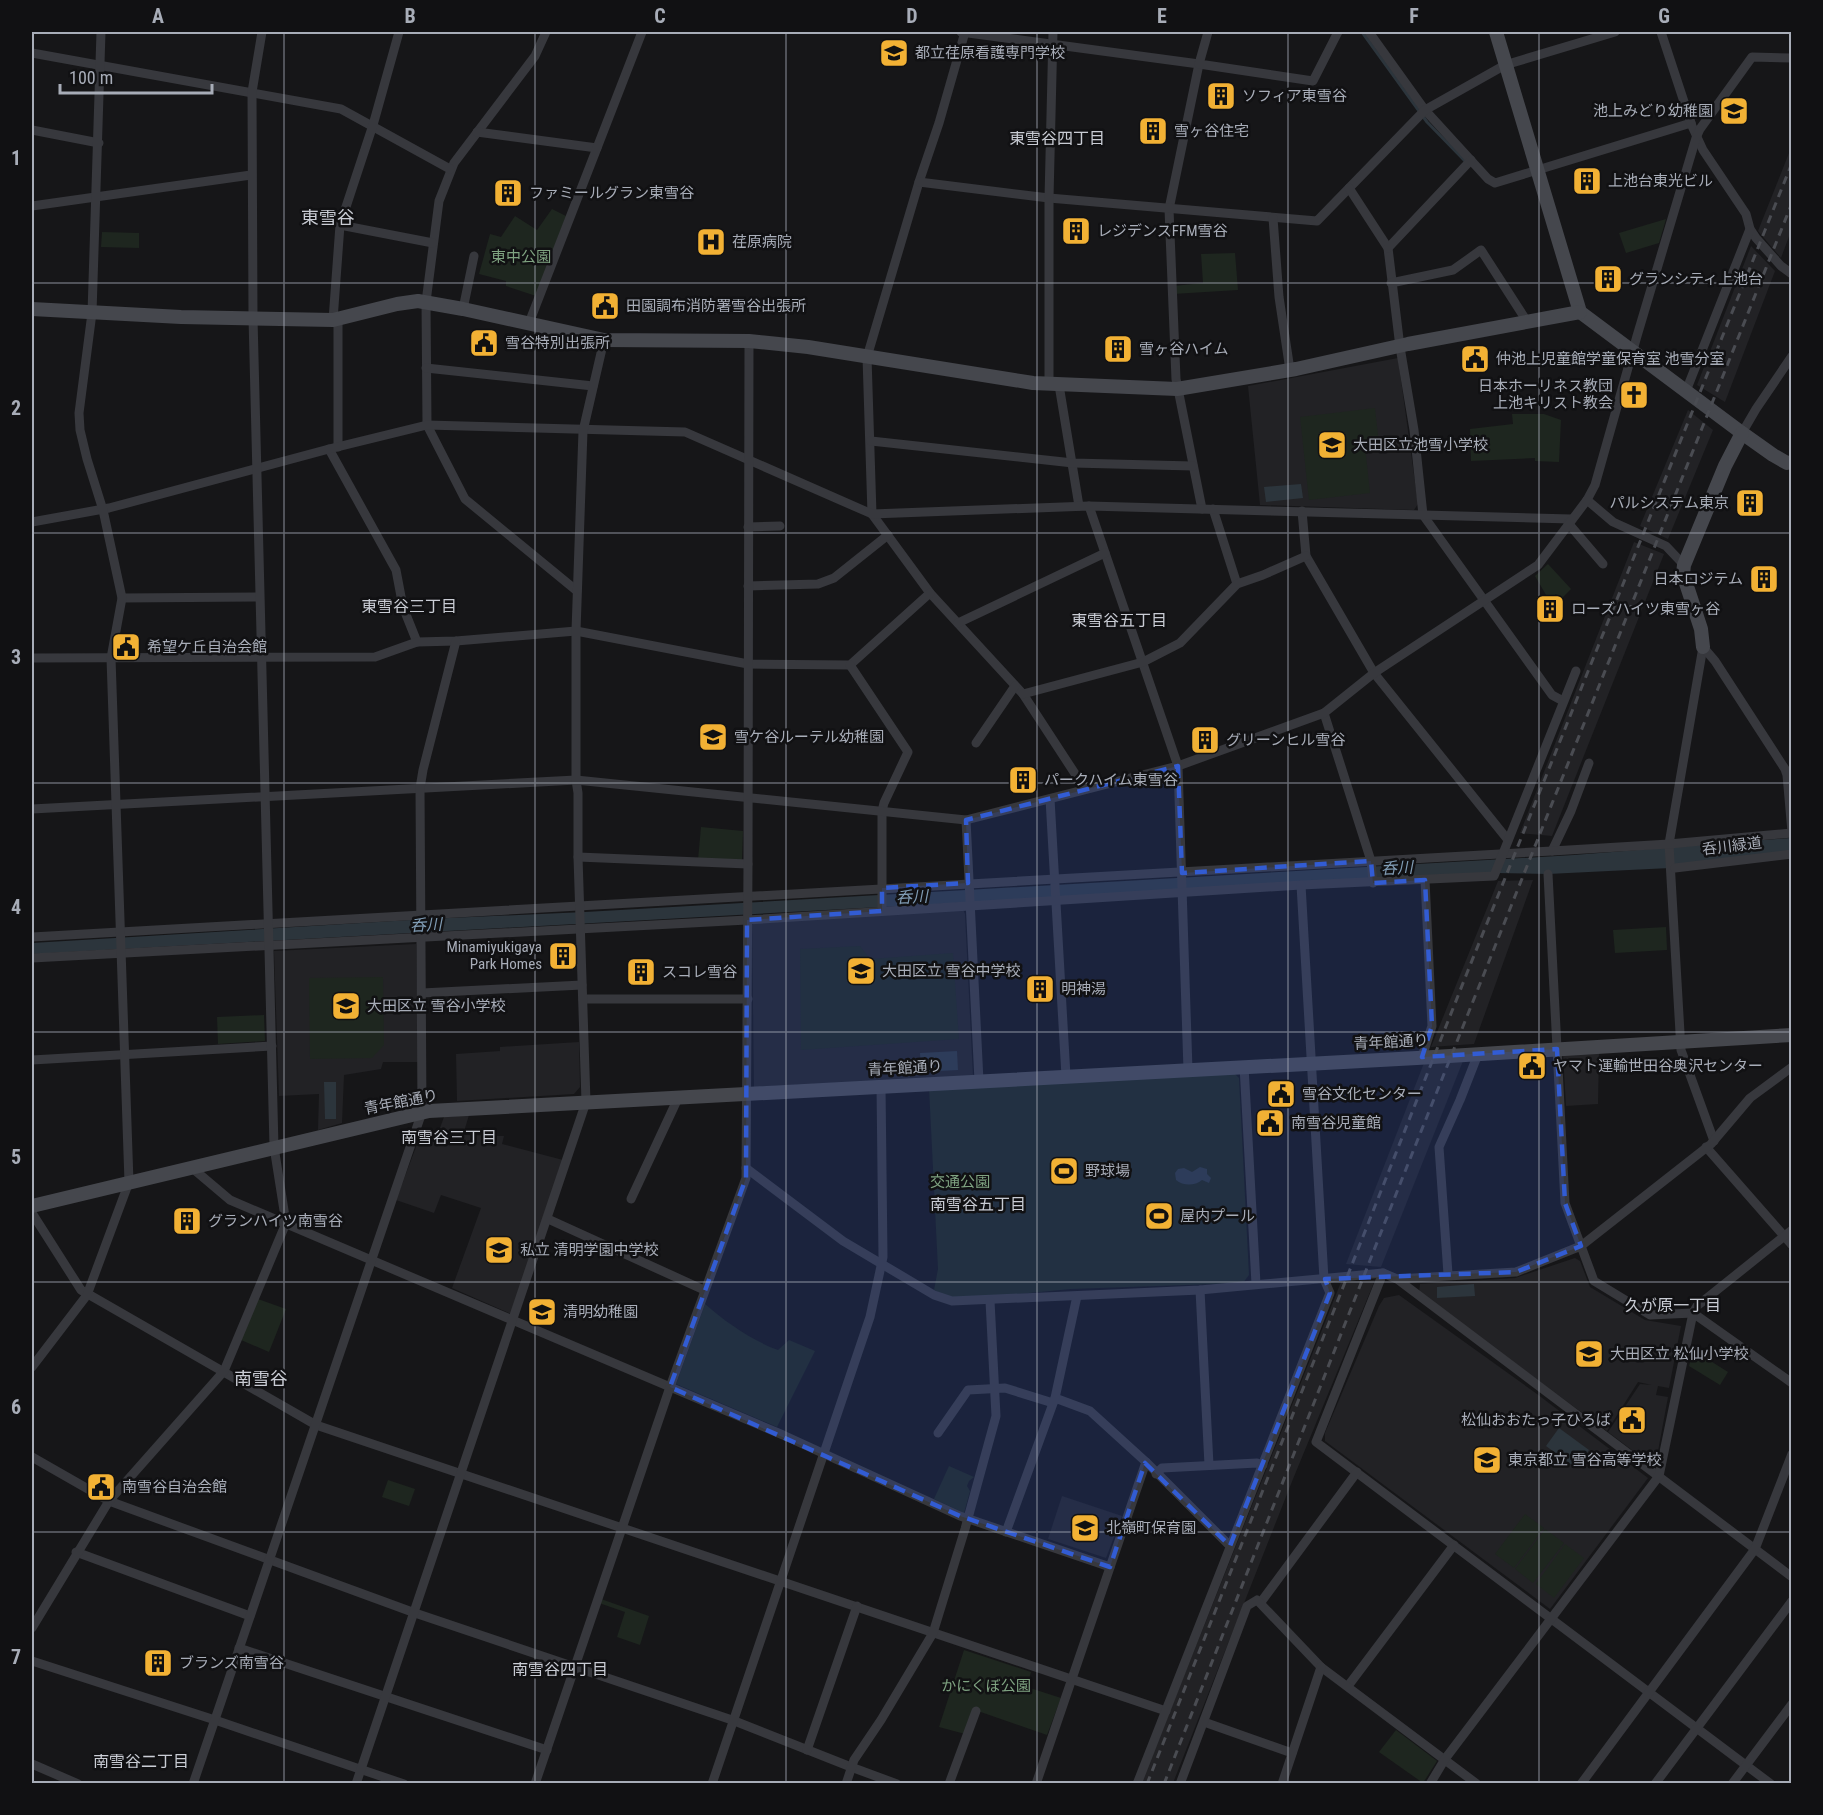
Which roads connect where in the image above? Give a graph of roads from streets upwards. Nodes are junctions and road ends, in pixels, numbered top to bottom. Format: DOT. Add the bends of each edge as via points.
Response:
graph roads {
  1 [pos="101,32"];
  2 [pos="262,32"];
  3 [pos="399,32"];
  4 [pos="546,32"];
  5 [pos="642,32"];
  6 [pos="964,32"];
  7 [pos="1053,32"];
  8 [pos="1208,32"];
  9 [pos="1338,32"];
  10 [pos="1369,32"];
  11 [pos="1496,32"];
  12 [pos="1615,32"];
  13 [pos="1661,32"];
  14 [pos="1053,44"];
  15 [pos="32,53"];
  16 [pos="1791,58"];
  17 [pos="1200,64"];
  18 [pos="1505,65"];
  19 [pos="101,66"];
  20 [pos="252,92"];
  21 [pos="1422,112"];
  22 [pos="1691,123"];
  23 [pos="374,126"];
  24 [pos="32,130"];
  25 [pos="477,132"];
  26 [pos="1696,138"];
  27 [pos="99,143"];
  28 [pos="597,148"];
  29 [pos="1472,160"];
  30 [pos="450,169"];
  31 [pos="1537,169"];
  32 [pos="251,175"];
  33 [pos="919,182"];
  34 [pos="1349,188"];
  35 [pos="97,197"];
  36 [pos="1049,198"];
  37 [pos="32,206"];
  38 [pos="1169,208"];
  39 [pos="1273,218"];
  40 [pos="340,225"];
  41 [pos="1750,229"];
  42 [pos="433,243"];
  43 [pos="1388,248"];
  44 [pos="474,256"];
  45 [pos="1791,270"];
  46 [pos="1391,283"];
  47 [pos="426,302"];
  48 [pos="32,309"];
  49 [pos="463,309"];
  50 [pos="1580,312"];
  51 [pos="92,313"];
  52 [pos="253,318"];
  53 [pos="335,319"];
  54 [pos="529,323"];
  55 [pos="1528,323"];
  56 [pos="604,340"];
  57 [pos="749,341"];
  58 [pos="1400,347"];
  59 [pos="1791,356"];
  60 [pos="867,357"];
  61 [pos="1631,357"];
  62 [pos="426,368"];
  63 [pos="1290,370"];
  64 [pos="1054,385"];
  65 [pos="593,386"];
  66 [pos="1177,389"];
  67 [pos="1686,391"];
  68 [pos="427,425"];
  69 [pos="583,431"];
  70 [pos="1742,433"];
  71 [pos="871,441"];
  72 [pos="334,448"];
  73 [pos="748,461"];
  74 [pos="1073,463"];
  75 [pos="1192,466"];
  76 [pos="1790,467"];
  77 [pos="257,468"];
  78 [pos="1587,500"];
  79 [pos="1079,506"];
  80 [pos="1089,506"];
  81 [pos="1208,509"];
  82 [pos="103,510"];
  83 [pos="1302,511"];
  84 [pos="872,513"];
  85 [pos="1424,515"];
  86 [pos="1570,521"];
  87 [pos="32,522"];
  88 [pos="780,525"];
  89 [pos="748,527"];
  90 [pos="888,535"];
  91 [pos="1105,553"];
  92 [pos="1306,556"];
  93 [pos="1603,564"];
  94 [pos="1684,565"];
  95 [pos="1237,584"];
  96 [pos="748,586"];
  97 [pos="577,591"];
  98 [pos="930,593"];
  99 [pos="258,597"];
  100 [pos="122,598"];
  101 [pos="1486,600"];
  102 [pos="958,623"];
  103 [pos="576,631"];
  104 [pos="456,641"];
  105 [pos="417,642"];
  106 [pos="1703,647"];
  107 [pos="32,658"];
  108 [pos="111,658"];
  109 [pos="262,658"];
  110 [pos="1143,662"];
  111 [pos="748,664"];
  112 [pos="850,665"];
  113 [pos="1576,671"];
  114 [pos="1374,673"];
  115 [pos="1016,686"];
  116 [pos="1023,694"];
  117 [pos="1563,701"];
  118 [pos="1323,713"];
  119 [pos="976,743"];
  120 [pos="1589,763"];
  121 [pos="1178,765"];
  122 [pos="1788,768"];
  123 [pos="576,780"];
  124 [pos="420,788"];
  125 [pos="1085,789"];
  126 [pos="265,797"];
  127 [pos="748,797"];
  128 [pos="1050,799"];
  129 [pos="116,803"];
  130 [pos="32,809"];
  131 [pos="882,811"];
  132 [pos="966,820"];
  133 [pos="1791,833"];
  134 [pos="1508,840"];
  135 [pos="1669,844"];
  136 [pos="1552,851"];
  137 [pos="1503,853"];
  138 [pos="1791,854"];
  139 [pos="578,857"];
  140 [pos="1371,863"];
  141 [pos="748,864"];
  142 [pos="1673,868"];
  143 [pos="1548,874"];
  144 [pos="1181,875"];
  145 [pos="1425,880"];
  146 [pos="1054,881"];
  147 [pos="1373,881"];
  148 [pos="968,885"];
  149 [pos="1301,885"];
  150 [pos="882,890"];
  151 [pos="1182,892"];
  152 [pos="747,898"];
  153 [pos="1055,899"];
  154 [pos="969,904"];
  155 [pos="580,907"];
  156 [pos="882,910"];
  157 [pos="421,916"];
  158 [pos="747,918"];
  159 [pos="269,926"];
  160 [pos="581,927"];
  161 [pos="120,934"];
  162 [pos="421,936"];
  163 [pos="32,937"];
  164 [pos="269,943"];
  165 [pos="120,952"];
  166 [pos="32,958"];
  167 [pos="582,985"];
  168 [pos="422,993"];
  169 [pos="583,999"];
  170 [pos="748,999"];
  171 [pos="1791,1035"];
  172 [pos="1680,1041"];
  173 [pos="272,1047"];
  174 [pos="1557,1049"];
  175 [pos="125,1054"];
  176 [pos="1478,1054"];
  177 [pos="1422,1057"];
  178 [pos="32,1060"];
  179 [pos="1311,1063"];
  180 [pos="1244,1066"];
  181 [pos="1791,1067"];
  182 [pos="1188,1070"];
  183 [pos="1066,1076"];
  184 [pos="979,1081"];
  185 [pos="881,1086"];
  186 [pos="747,1093"];
  187 [pos="679,1096"];
  188 [pos="586,1102"];
  189 [pos="422,1112"];
  190 [pos="1710,1144"];
  191 [pos="274,1147"];
  192 [pos="191,1167"];
  193 [pos="746,1167"];
  194 [pos="129,1182"];
  195 [pos="631,1199"];
  196 [pos="32,1206"];
  197 [pos="32,1213"];
  198 [pos="548,1219"];
  199 [pos="286,1222"];
  200 [pos="1788,1233"];
  201 [pos="1791,1245"];
  202 [pos="1581,1246"];
  203 [pos="372,1260"];
  204 [pos="882,1265"];
  205 [pos="1383,1273"];
  206 [pos="1448,1274"];
  207 [pos="1397,1278"];
  208 [pos="1324,1279"];
  209 [pos="1256,1284"];
  210 [pos="704,1290"];
  211 [pos="1200,1290"];
  212 [pos="87,1294"];
  213 [pos="1077,1296"];
  214 [pos="990,1300"];
  215 [pos="1693,1313"];
  216 [pos="514,1320"];
  217 [pos="32,1367"];
  218 [pos="224,1371"];
  219 [pos="1791,1383"];
  220 [pos="670,1387"];
  221 [pos="995,1387"];
  222 [pos="1054,1400"];
  223 [pos="316,1425"];
  224 [pos="938,1432"];
  225 [pos="824,1453"];
  226 [pos="1791,1454"];
  227 [pos="32,1457"];
  228 [pos="1146,1462"];
  229 [pos="1263,1465"];
  230 [pos="1209,1466"];
  231 [pos="1357,1472"];
  232 [pos="461,1473"];
  233 [pos="1156,1473"];
  234 [pos="1659,1476"];
  235 [pos="109,1501"];
  236 [pos="967,1518"];
  237 [pos="622,1528"];
  238 [pos="1006,1532"];
  239 [pos="1454,1545"];
  240 [pos="1230,1546"];
  241 [pos="1755,1550"];
  242 [pos="76,1552"];
  243 [pos="270,1560"];
  244 [pos="1110,1567"];
  245 [pos="1791,1577"];
  246 [pos="781,1580"];
  247 [pos="1791,1601"];
  248 [pos="1261,1602"];
  249 [pos="857,1606"];
  250 [pos="415,1613"];
  251 [pos="250,1616"];
  252 [pos="1552,1618"];
  253 [pos="32,1629"];
  254 [pos="933,1633"];
  255 [pos="239,1648"];
  256 [pos="32,1661"];
  257 [pos="575,1667"];
  258 [pos="1322,1667"];
  259 [pos="1071,1679"];
  260 [pos="1348,1686"];
  261 [pos="1649,1692"];
  262 [pos="386,1696"];
  263 [pos="1791,1704"];
  264 [pos="976,1711"];
  265 [pos="1166,1711"];
  266 [pos="215,1720"];
  267 [pos="732,1720"];
  268 [pos="1204,1722"];
  269 [pos="1697,1728"];
  270 [pos="547,1750"];
  271 [pos="807,1750"];
  272 [pos="1292,1753"];
  273 [pos="1445,1759"];
  274 [pos="32,1764"];
  275 [pos="1746,1765"];
  276 [pos="851,1767"];
  277 [pos="361,1768"];
  278 [pos="1183,1782"];
  279 [pos="78,1784"];
  280 [pos="193,1784"];
  281 [pos="356,1784"];
  282 [pos="404,1784"];
  283 [pos="535,1784"];
  284 [pos="712,1784"];
  285 [pos="846,1784"];
  286 [pos="897,1784"];
  287 [pos="949,1784"];
  288 [pos="1036,1784"];
  289 [pos="1137,1784"];
  290 [pos="1282,1784"];
  291 [pos="1430,1784"];
  292 [pos="1477,1784"];
  293 [pos="1581,1784"];
  294 [pos="1655,1784"];
  295 [pos="1732,1784"];
  296 [pos="1771,1784"];
  1 -- 19 [label="street"];
  2 -- 20 [label="street"];
  3 -- 23 [label="street"];
  4 -- 25 [label="street" via="535,56"];
  5 -- 28 [label="street"];
  6 -- 14 [label="street"];
  6 -- 33 [label="street"];
  7 -- 14 [label="street"];
  8 -- 17 [label="street"];
  9 -- 17 [label="street" via="1313,81"];
  10 -- 21 [label="street"];
  11 -- 18 [label="street"];
  12 -- 18 [label="street"];
  13 -- 22 [label="street"];
  14 -- 17 [label="street"];
  14 -- 36 [label="street"];
  15 -- 19 [label="street"];
  16 -- 26 [label="street" via="1752,57"];
  17 -- 38 [label="street"];
  18 -- 21 [label="street"];
  18 -- 31 [label="street"];
  19 -- 20 [label="street"];
  19 -- 27 [label="street"];
  20 -- 23 [label="street" via="341,109"];
  20 -- 32 [label="street"];
  21 -- 29 [label="street"];
  21 -- 34 [label="street"];
  22 -- 26 [label="street"];
  22 -- 31 [label="street"];
  23 -- 30 [label="street"];
  23 -- 40 [label="street"];
  24 -- 27 [label="street"];
  25 -- 28 [label="street"];
  25 -- 30 [label="street"];
  26 -- 41 [label="street" via="1746,214"];
  26 -- 61 [label="street"];
  27 -- 35 [label="street"];
  28 -- 54 [label="street"];
  29 -- 31 [label="street" via="1495,183"];
  29 -- 43 [label="street"];
  30 -- 42 [label="street" via="439,201"];
  31 -- 50 [label="street"];
  32 -- 35 [label="street"];
  32 -- 52 [label="street"];
  33 -- 36 [label="street"];
  33 -- 60 [label="street"];
  34 -- 39 [label="street" via="1317,221"];
  34 -- 43 [label="street"];
  35 -- 37 [label="street"];
  35 -- 51 [label="street"];
  36 -- 38 [label="street"];
  36 -- 64 [label="street"];
  38 -- 39 [label="street"];
  38 -- 66 [label="street"];
  39 -- 63 [label="street"];
  40 -- 42 [label="street"];
  40 -- 53 [label="street"];
  41 -- 45 [label="street" via="1781,266"];
  41 -- 67 [label="street"];
  42 -- 47 [label="street"];
  43 -- 46 [label="street"];
  44 -- 49 [label="street"];
  46 -- 55 [label="street" via="1453,270 1481,250"];
  46 -- 58 [label="street"];
  47 -- 49 [label="street"];
  47 -- 53 [label="street" via="397,304"];
  47 -- 62 [label="street"];
  48 -- 51 [label="street"];
  49 -- 54 [label="street"];
  50 -- 55 [label="street"];
  50 -- 61 [label="street"];
  51 -- 52 [label="street"];
  51 -- 82 [label="street" via="80,430"];
  52 -- 53 [label="street"];
  52 -- 77 [label="street"];
  53 -- 72 [label="street"];
  54 -- 56 [label="street"];
  55 -- 58 [label="street"];
  56 -- 57 [label="street"];
  56 -- 65 [label="street"];
  57 -- 60 [label="street"];
  57 -- 73 [label="street"];
  58 -- 63 [label="street"];
  58 -- 85 [label="street"];
  59 -- 70 [label="street"];
  60 -- 64 [label="street"];
  60 -- 71 [label="street"];
  61 -- 67 [label="street"];
  61 -- 78 [label="street" via="1596,485"];
  62 -- 65 [label="street"];
  62 -- 68 [label="street"];
  63 -- 66 [label="street"];
  64 -- 66 [label="street"];
  64 -- 74 [label="street"];
  65 -- 69 [label="street"];
  66 -- 75 [label="street"];
  67 -- 70 [label="street"];
  68 -- 69 [label="street"];
  68 -- 72 [label="street"];
  68 -- 97 [label="street" via="465,499"];
  69 -- 73 [label="street" via="685,432"];
  69 -- 97 [label="street"];
  70 -- 76 [label="street"];
  70 -- 94 [label="street"];
  71 -- 74 [label="street"];
  71 -- 84 [label="street"];
  72 -- 77 [label="street"];
  72 -- 105 [label="street" via="396,570 403,607"];
  73 -- 84 [label="street"];
  73 -- 89 [label="street"];
  74 -- 75 [label="street"];
  74 -- 79 [label="street"];
  75 -- 81 [label="street"];
  77 -- 82 [label="street"];
  77 -- 99 [label="street"];
  78 -- 86 [label="street"];
  78 -- 94 [label="street" via="1613,522 1666,546"];
  79 -- 80 [label="street"];
  79 -- 84 [label="street"];
  80 -- 81 [label="street"];
  80 -- 91 [label="street"];
  81 -- 83 [label="street"];
  81 -- 95 [label="street"];
  82 -- 87 [label="street"];
  82 -- 100 [label="street"];
  83 -- 85 [label="street"];
  83 -- 92 [label="street"];
  84 -- 90 [label="street"];
  85 -- 86 [label="street"];
  85 -- 101 [label="street"];
  86 -- 93 [label="street"];
  86 -- 101 [label="street" via="1538,565"];
  88 -- 89 [label="street"];
  89 -- 96 [label="street"];
  90 -- 96 [label="street" via="834,578 818,584"];
  90 -- 98 [label="street"];
  91 -- 102 [label="street"];
  91 -- 110 [label="street"];
  92 -- 95 [label="street"];
  92 -- 114 [label="street"];
  94 -- 106 [label="street" via="1683,574"];
  95 -- 110 [label="street" via="1180,643"];
  96 -- 111 [label="street"];
  97 -- 103 [label="street"];
  98 -- 102 [label="street"];
  98 -- 112 [label="street"];
  99 -- 100 [label="street"];
  99 -- 109 [label="street"];
  100 -- 108 [label="street"];
  101 -- 114 [label="street"];
  101 -- 117 [label="street" via="1552,695"];
  102 -- 115 [label="street"];
  103 -- 104 [label="street"];
  103 -- 111 [label="street"];
  103 -- 123 [label="street"];
  104 -- 105 [label="street"];
  104 -- 124 [label="street"];
  105 -- 109 [label="street" via="375,657"];
  106 -- 122 [label="street"];
  106 -- 135 [label="street"];
  107 -- 108 [label="street"];
  108 -- 109 [label="street"];
  108 -- 129 [label="street"];
  109 -- 126 [label="street"];
  110 -- 116 [label="street"];
  110 -- 121 [label="street"];
  111 -- 112 [label="street"];
  111 -- 127 [label="street"];
  112 -- 131 [label="street" via="908,752"];
  113 -- 117 [label="street"];
  114 -- 118 [label="street"];
  114 -- 134 [label="street"];
  115 -- 116 [label="street"];
  115 -- 119 [label="street"];
  116 -- 125 [label="street"];
  117 -- 134 [label="street"];
  118 -- 121 [label="street"];
  118 -- 140 [label="street"];
  120 -- 136 [label="street"];
  121 -- 125 [label="street"];
  121 -- 144 [label="street"];
  122 -- 133 [label="street"];
  123 -- 124 [label="street"];
  123 -- 127 [label="street"];
  123 -- 139 [label="street"];
  124 -- 126 [label="street"];
  124 -- 157 [label="street"];
  125 -- 128 [label="street"];
  126 -- 129 [label="street"];
  126 -- 159 [label="street"];
  127 -- 131 [label="street"];
  127 -- 141 [label="street"];
  128 -- 132 [label="street"];
  128 -- 146 [label="street"];
  129 -- 130 [label="street"];
  129 -- 161 [label="street"];
  131 -- 132 [label="street"];
  131 -- 150 [label="street"];
  132 -- 148 [label="street"];
  133 -- 135 [label="street"];
  134 -- 137 [label="street"];
  135 -- 136 [label="street"];
  135 -- 142 [label="street"];
  136 -- 137 [label="street"];
  137 -- 140 [label="street"];
  137 -- 145 [label="street" via="1494,876"];
  138 -- 142 [label="street, 呑川緑道"];
  139 -- 141 [label="street"];
  139 -- 155 [label="street"];
  140 -- 144 [label="street"];
  140 -- 147 [label="street"];
  141 -- 152 [label="street"];
  142 -- 172 [label="street"];
  143 -- 174 [label="street"];
  144 -- 146 [label="street"];
  144 -- 151 [label="street"];
  145 -- 147 [label="street"];
  145 -- 177 [label="street" via="1432,1026"];
  146 -- 148 [label="street"];
  146 -- 153 [label="street"];
  147 -- 149 [label="street"];
  148 -- 150 [label="street"];
  148 -- 154 [label="street"];
  149 -- 151 [label="street"];
  149 -- 179 [label="street"];
  150 -- 152 [label="street"];
  150 -- 156 [label="street"];
  151 -- 153 [label="street"];
  151 -- 182 [label="street"];
  152 -- 155 [label="street"];
  152 -- 158 [label="street"];
  153 -- 154 [label="street"];
  153 -- 183 [label="street"];
  154 -- 156 [label="street"];
  154 -- 184 [label="street"];
  155 -- 157 [label="street"];
  155 -- 160 [label="street"];
  156 -- 158 [label="street"];
  157 -- 159 [label="street"];
  157 -- 162 [label="street"];
  158 -- 160 [label="street"];
  158 -- 170 [label="street"];
  159 -- 161 [label="street"];
  159 -- 164 [label="street"];
  160 -- 162 [label="street"];
  160 -- 167 [label="street"];
  161 -- 163 [label="street"];
  161 -- 165 [label="street"];
  162 -- 164 [label="street"];
  162 -- 168 [label="street"];
  164 -- 165 [label="street"];
  164 -- 173 [label="street"];
  165 -- 166 [label="street"];
  165 -- 175 [label="street"];
  167 -- 168 [label="street"];
  167 -- 169 [label="street"];
  168 -- 189 [label="street"];
  169 -- 170 [label="street"];
  169 -- 188 [label="street"];
  170 -- 186 [label="street"];
  171 -- 172 [label="street, 青年館通り"];
  172 -- 174 [label="street, 青年館通り"];
  172 -- 190 [label="street"];
  173 -- 175 [label="street"];
  173 -- 191 [label="street"];
  174 -- 176 [label="street, 青年館通り"];
  174 -- 202 [label="street" via="1565,1203"];
  175 -- 178 [label="street"];
  175 -- 194 [label="street"];
  176 -- 177 [label="street, 青年館通り"];
  176 -- 206 [label="street" via="1438,1147"];
  177 -- 179 [label="street, 青年館通り"];
  179 -- 180 [label="street, 青年館通り"];
  179 -- 208 [label="street"];
  180 -- 182 [label="street, 青年館通り"];
  180 -- 209 [label="street"];
  181 -- 190 [label="street" via="1750,1098"];
  182 -- 183 [label="street, 青年館通り"];
  183 -- 184 [label="street, 青年館通り"];
  184 -- 185 [label="street, 青年館通り"];
  185 -- 186 [label="street, 青年館通り"];
  185 -- 204 [label="street"];
  186 -- 187 [label="street, 青年館通り"];
  186 -- 193 [label="street"];
  187 -- 188 [label="street, 青年館通り"];
  187 -- 195 [label="street"];
  188 -- 189 [label="street, 青年館通り"];
  188 -- 198 [label="street"];
  189 -- 191 [label="street, 青年館通り"];
  189 -- 203 [label="street"];
  190 -- 200 [label="street"];
  190 -- 202 [label="street"];
  191 -- 192 [label="street, 青年館通り"];
  191 -- 199 [label="street"];
  192 -- 194 [label="street, 青年館通り"];
  192 -- 199 [label="street" via="230,1200"];
  193 -- 204 [label="street" via="843,1241"];
  193 -- 210 [label="street" via="746,1178"];
  194 -- 196 [label="street, 青年館通り"];
  194 -- 212 [label="street"];
  197 -- 212 [label="street"];
  198 -- 210 [label="street"];
  198 -- 216 [label="street"];
  199 -- 203 [label="street"];
  199 -- 218 [label="street"];
  200 -- 201 [label="street"];
  200 -- 215 [label="street"];
  202 -- 206 [label="street" via="1516,1272"];
  202 -- 215 [label="street" via="1594,1281 1622,1298 1650,1314"];
  203 -- 216 [label="street"];
  203 -- 223 [label="street"];
  204 -- 214 [label="street" via="945,1300"];
  204 -- 225 [label="street" via="870,1317"];
  205 -- 207 [label="street"];
  205 -- 208 [label="street"];
  205 -- 231 [label="street" via="1317,1442"];
  206 -- 207 [label="street"];
  207 -- 234 [label="street"];
  208 -- 209 [label="street"];
  208 -- 229 [label="street" via="1330,1293"];
  209 -- 211 [label="street"];
  210 -- 220 [label="street"];
  211 -- 213 [label="street"];
  211 -- 230 [label="street"];
  212 -- 217 [label="street"];
  212 -- 218 [label="street"];
  213 -- 214 [label="street"];
  213 -- 222 [label="street"];
  214 -- 221 [label="street"];
  215 -- 219 [label="street"];
  215 -- 234 [label="street"];
  216 -- 220 [label="street"];
  216 -- 232 [label="street"];
  218 -- 223 [label="street"];
  218 -- 235 [label="street"];
  220 -- 225 [label="street"];
  220 -- 237 [label="street"];
  221 -- 222 [label="street"];
  221 -- 224 [label="street" via="968,1390"];
  221 -- 236 [label="street" via="996,1416"];
  222 -- 228 [label="street" via="1090,1411"];
  222 -- 238 [label="street"];
  223 -- 232 [label="street"];
  223 -- 243 [label="street"];
  225 -- 236 [label="street"];
  225 -- 246 [label="street"];
  226 -- 241 [label="street"];
  227 -- 235 [label="street"];
  228 -- 233 [label="street"];
  228 -- 244 [label="street"];
  229 -- 230 [label="street"];
  229 -- 240 [label="street"];
  230 -- 233 [label="street" via="1162,1468"];
  231 -- 239 [label="street"];
  231 -- 248 [label="street"];
  232 -- 237 [label="street"];
  232 -- 250 [label="street"];
  233 -- 240 [label="street"];
  234 -- 241 [label="street"];
  234 -- 252 [label="street"];
  235 -- 242 [label="street"];
  235 -- 243 [label="street"];
  236 -- 238 [label="street"];
  236 -- 254 [label="street"];
  237 -- 246 [label="street"];
  237 -- 257 [label="street"];
  238 -- 244 [label="street"];
  239 -- 252 [label="street"];
  239 -- 260 [label="street"];
  240 -- 265 [label="street"];
  241 -- 245 [label="street"];
  241 -- 261 [label="street"];
  242 -- 251 [label="street"];
  242 -- 253 [label="street"];
  243 -- 250 [label="street"];
  243 -- 251 [label="street"];
  244 -- 259 [label="street"];
  246 -- 249 [label="street"];
  246 -- 267 [label="street"];
  247 -- 269 [label="street"];
  248 -- 258 [label="street"];
  248 -- 268 [label="street" via="1257,1599 1247,1606"];
  249 -- 254 [label="street"];
  249 -- 271 [label="street"];
  250 -- 257 [label="street"];
  250 -- 262 [label="street"];
  251 -- 255 [label="street"];
  252 -- 261 [label="street"];
  252 -- 273 [label="street"];
  254 -- 259 [label="street"];
  254 -- 276 [label="street"];
  255 -- 262 [label="street"];
  255 -- 266 [label="street"];
  256 -- 266 [label="street"];
  257 -- 267 [label="street"];
  257 -- 270 [label="street"];
  258 -- 260 [label="street"];
  258 -- 272 [label="street"];
  259 -- 265 [label="street"];
  259 -- 288 [label="street"];
  260 -- 273 [label="street"];
  261 -- 269 [label="street"];
  261 -- 293 [label="street"];
  262 -- 270 [label="street"];
  262 -- 277 [label="street"];
  263 -- 275 [label="street"];
  264 -- 287 [label="street"];
  265 -- 289 [label="street"];
  266 -- 277 [label="street"];
  266 -- 280 [label="street"];
  267 -- 271 [label="street"];
  267 -- 284 [label="street"];
  268 -- 272 [label="street"];
  268 -- 278 [label="street"];
  269 -- 275 [label="street"];
  269 -- 294 [label="street"];
  270 -- 283 [label="street"];
  271 -- 276 [label="street"];
  272 -- 290 [label="street"];
  273 -- 291 [label="street"];
  273 -- 292 [label="street"];
  274 -- 279 [label="street"];
  275 -- 295 [label="street"];
  275 -- 296 [label="street"];
  276 -- 285 [label="street"];
  276 -- 286 [label="street"];
  277 -- 281 [label="street"];
  277 -- 282 [label="street"];
}
